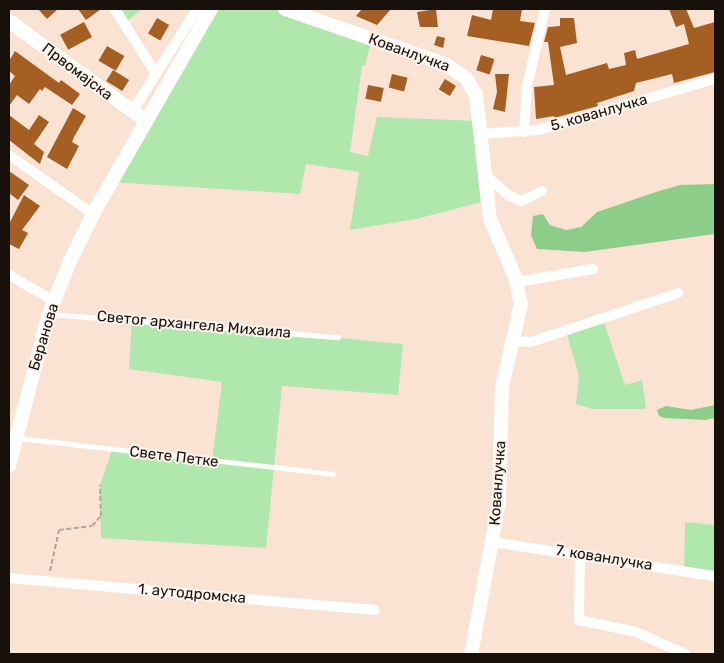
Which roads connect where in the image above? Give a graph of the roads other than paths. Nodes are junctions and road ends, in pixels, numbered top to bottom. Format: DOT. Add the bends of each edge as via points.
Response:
graph roads {
  1 [pos="115,9"];
  2 [pos="197,9"];
  3 [pos="211,9"];
  4 [pos="285,9"];
  5 [pos="545,9"];
  6 [pos="10,25"];
  7 [pos="156,74"];
  8 [pos="715,79"];
  9 [pos="132,112"];
  10 [pos="146,121"];
  11 [pos="524,132"];
  12 [pos="480,134"];
  13 [pos="9,155"];
  14 [pos="483,172"];
  15 [pos="542,191"];
  16 [pos="93,214"];
  17 [pos="593,269"];
  18 [pos="9,275"];
  19 [pos="518,282"];
  20 [pos="678,293"];
  21 [pos="52,308"];
  22 [pos="338,337"];
  23 [pos="513,341"];
  24 [pos="16,437"];
  25 [pos="9,466"];
  26 [pos="333,474"];
  27 [pos="492,542"];
  28 [pos="580,554"];
  29 [pos="715,576"];
  30 [pos="9,578"];
  31 [pos="375,610"];
  32 [pos="471,654"];
  33 [pos="684,654"];
  1 -- 7 [label="street"];
  2 -- 7 [label="street"];
  3 -- 10 [label="street, Беранова"];
  4 -- 12 [label="street, Кованлучка" via="455,69 466,78 476,95"];
  5 -- 11 [label="street" via="528,86"];
  6 -- 9 [label="street, Првомајска"];
  7 -- 9 [label="street"];
  8 -- 11 [label="street, 5. кованлучка"];
  9 -- 10 [label="street, Првомајска"];
  10 -- 16 [label="street, Беранова"];
  11 -- 12 [label="street, 5. кованлучка"];
  12 -- 14 [label="street, Кованлучка"];
  13 -- 16 [label="street"];
  14 -- 15 [label="street" via="508,195 521,201"];
  14 -- 19 [label="street, Кованлучка" via="490,220"];
  16 -- 21 [label="street, Беранова"];
  17 -- 19 [label="street"];
  18 -- 21 [label="street"];
  19 -- 23 [label="street, Кованлучка" via="521,304"];
  20 -- 23 [label="street" via="531,342"];
  21 -- 22 [label="lane, Светог архангела Михаила"];
  21 -- 24 [label="street, Беранова"];
  23 -- 27 [label="street, Кованлучка" via="502,387 499,502"];
  24 -- 25 [label="street, Беранова"];
  24 -- 26 [label="lane, Свете Петке"];
  27 -- 28 [label="street, 7. кованлучка"];
  27 -- 32 [label="street, Кованлучка"];
  28 -- 29 [label="street, 7. кованлучка"];
  28 -- 33 [label="street" via="580,620 636,632"];
  30 -- 31 [label="street, 1. аутодромска"];
}
